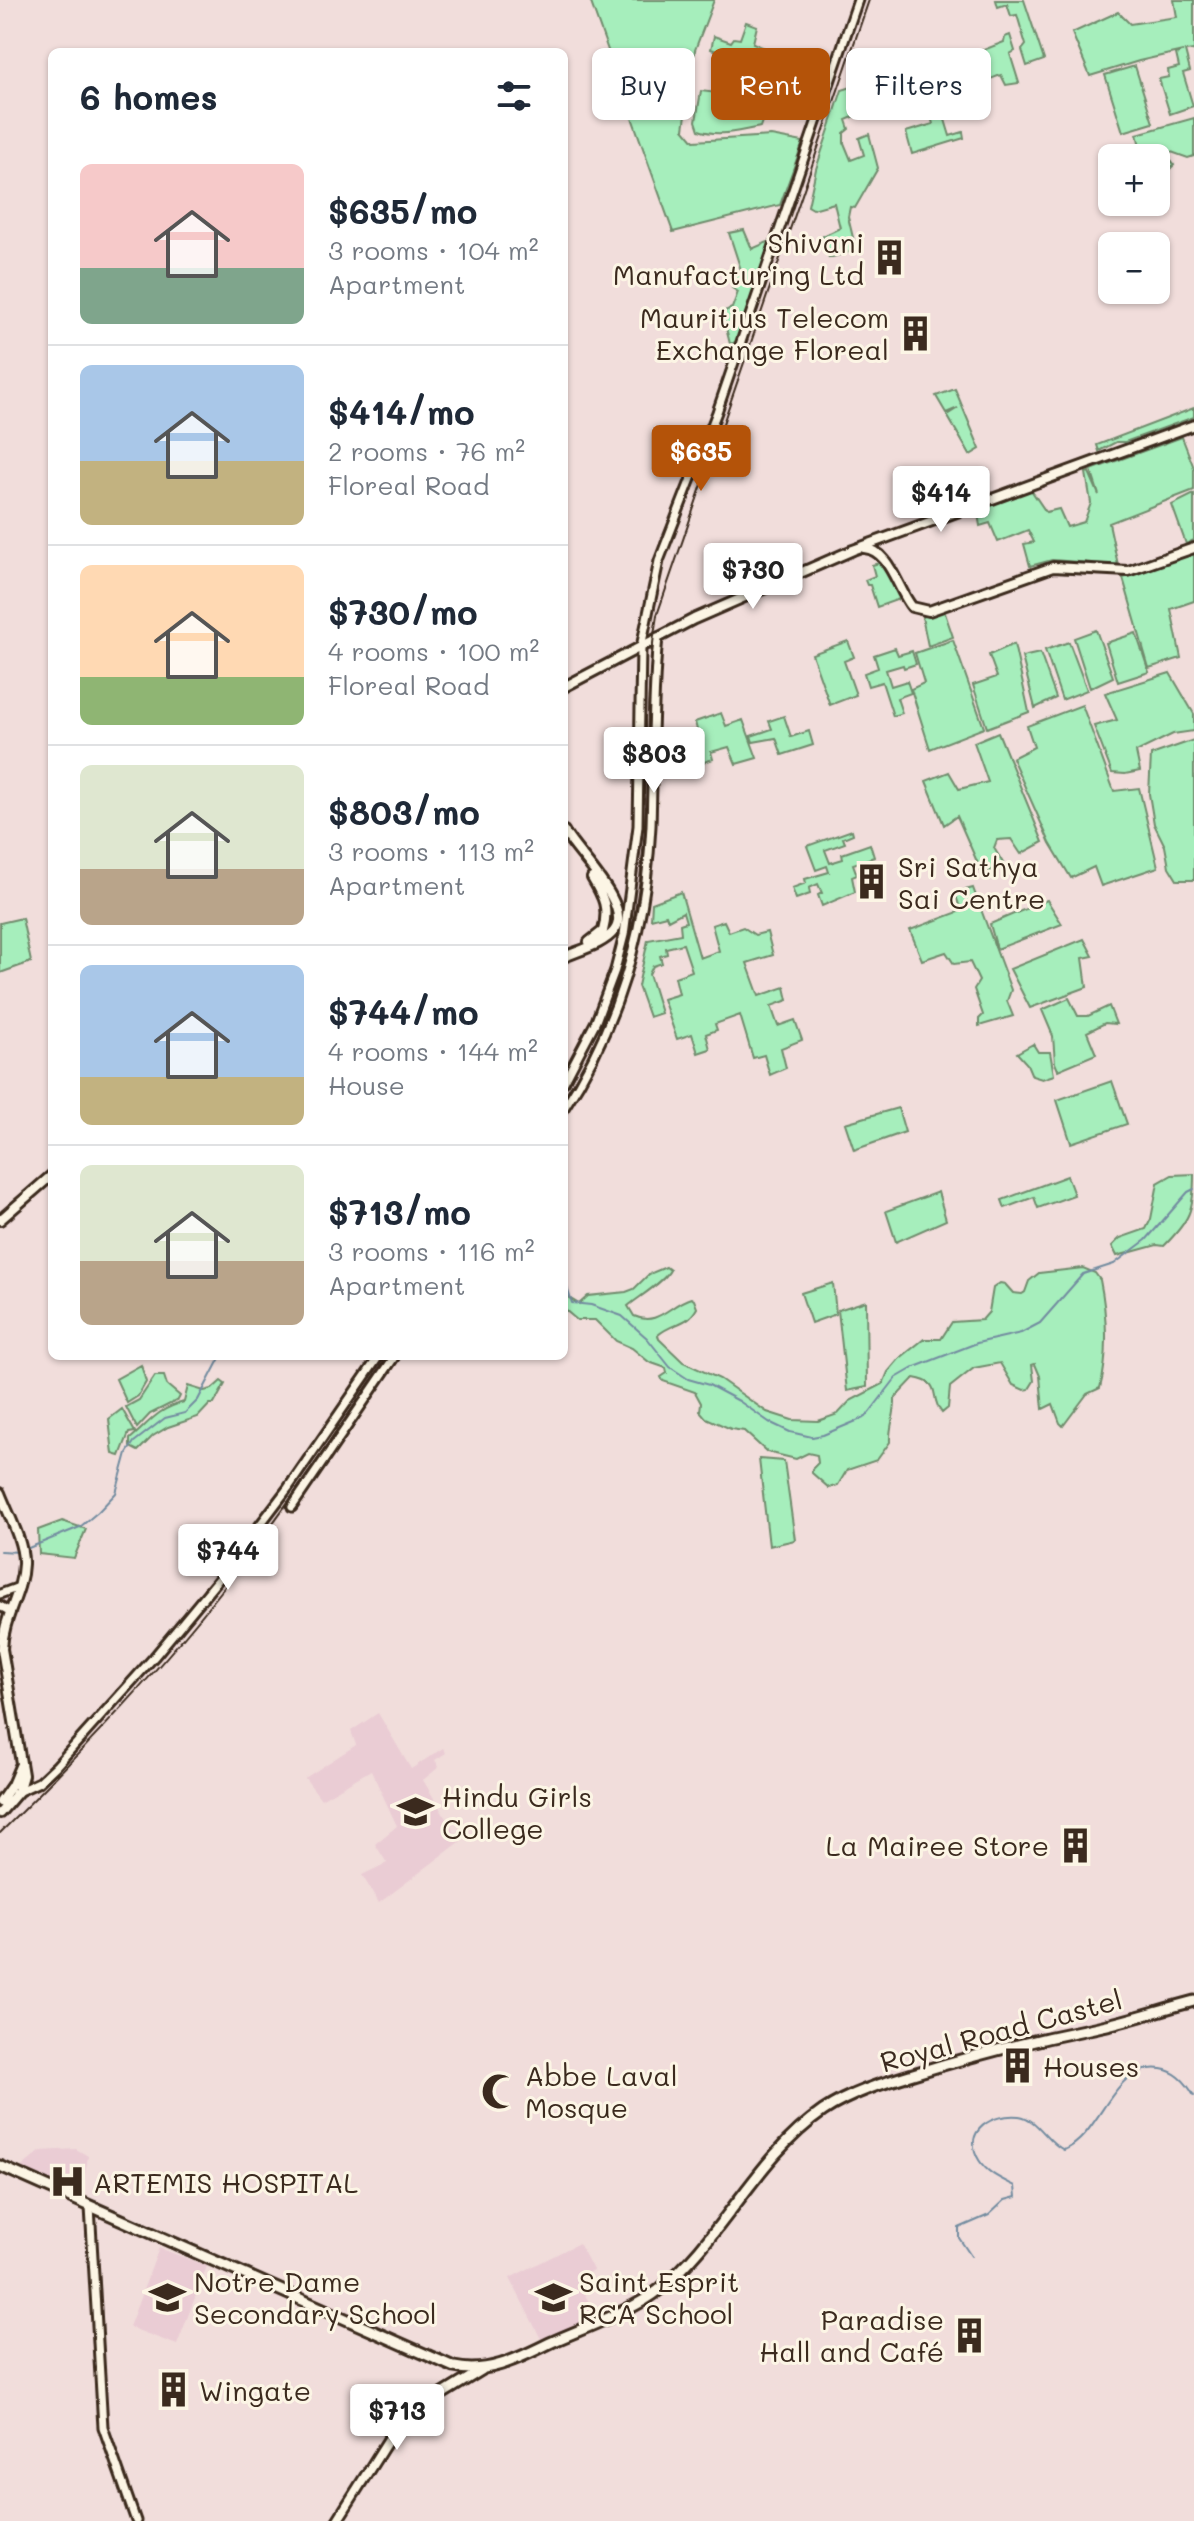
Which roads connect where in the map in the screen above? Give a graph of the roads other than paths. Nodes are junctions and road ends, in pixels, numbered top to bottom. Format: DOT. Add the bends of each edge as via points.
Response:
graph roads {
  1 [pos="858,0"];
  2 [pos="1194,425"];
  3 [pos="899,534"];
  4 [pos="1194,548"];
  5 [pos="853,550"];
  6 [pos="901,589"];
  7 [pos="658,637"];
  8 [pos="641,647"];
  9 [pos="568,685"];
  10 [pos="568,838"];
  11 [pos="568,955"];
  12 [pos="568,1074"];
  13 [pos="568,1101"];
  14 [pos="48,1178"];
  15 [pos="0,1220"];
  16 [pos="376,1360"];
  17 [pos="392,1360"];
  18 [pos="0,1493"];
  19 [pos="292,1507"];
  20 [pos="19,1587"];
  21 [pos="0,1594"];
  22 [pos="4,1608"];
  23 [pos="20,1765"];
  24 [pos="23,1775"];
  25 [pos="33,1785"];
  26 [pos="18,1792"];
  27 [pos="0,1803"];
  28 [pos="0,1813"];
  29 [pos="1194,2001"];
  30 [pos="0,2166"];
  31 [pos="90,2207"];
  32 [pos="457,2368"];
  33 [pos="483,2369"];
  34 [pos="458,2383"];
  35 [pos="136,2521"];
  36 [pos="337,2521"];
  1 -- 8 [label="street" via="717,412 669,532"];
  2 -- 3 [label="main road"];
  3 -- 5 [label="main road"];
  3 -- 6 [label="main road" via="882,549"];
  4 -- 6 [label="main road" via="1128,571 1053,567 929,611 912,607"];
  5 -- 6 [label="main road" via="877,552"];
  5 -- 7 [label="main road"];
  7 -- 8 [label="main road"];
  7 -- 13 [label="street" via="651,830 636,941 606,1035"];
  8 -- 9 [label="main road"];
  8 -- 12 [label="street" via="638,826 624,935 596,1021"];
  10 -- 11 [label="main road" via="607,907 603,931"];
  14 -- 15 [label="main road"];
  16 -- 25 [label="street" via="203,1599 56,1766"];
  17 -- 19 [label="street"];
  18 -- 20 [label="main road" via="23,1556"];
  20 -- 21 [label="street"];
  20 -- 22 [label="main road"];
  22 -- 23 [label="main road" via="2,1649"];
  23 -- 24 [label="main road"];
  23 -- 27 [label="main road"];
  24 -- 25 [label="street"];
  24 -- 26 [label="main road"];
  25 -- 26 [label="street"];
  26 -- 27 [label="street"];
  26 -- 28 [label="main road"];
  29 -- 33 [label="main road, Royal Road Castel" via="957,2060 881,2084 823,2111 786,2143 659,2291 520,2357"];
  30 -- 31 [label="main road"];
  31 -- 32 [label="main road"];
  31 -- 35 [label="street" via="103,2427"];
  32 -- 33 [label="main road"];
  32 -- 34 [label="main road"];
  33 -- 34 [label="main road"];
  34 -- 36 [label="main road" via="395,2429"];
}
